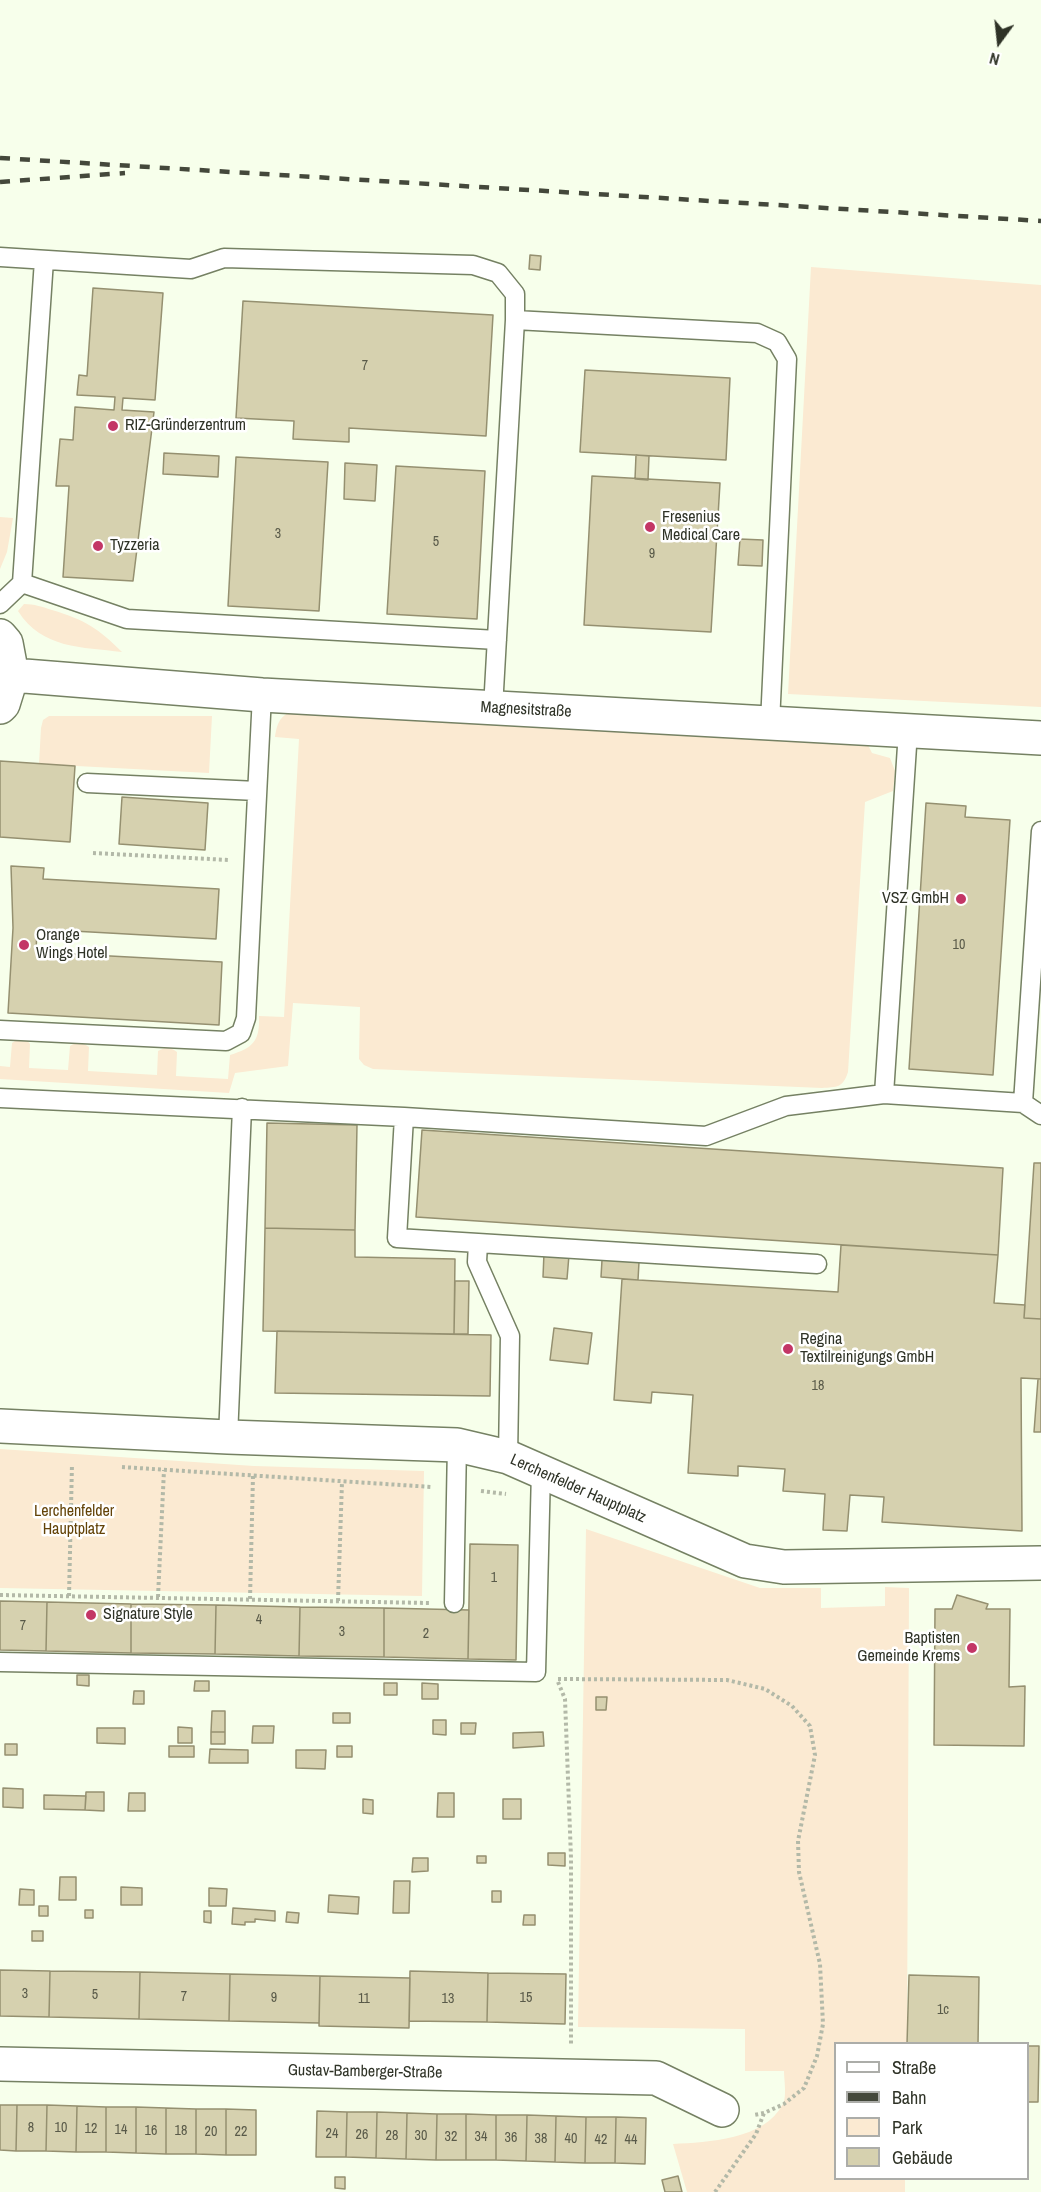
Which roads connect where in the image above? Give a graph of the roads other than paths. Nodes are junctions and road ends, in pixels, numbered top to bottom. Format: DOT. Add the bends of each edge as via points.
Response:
graph roads {
  1 [pos="0,257"];
  2 [pos="44,260"];
  3 [pos="515,320"];
  4 [pos="22,583"];
  5 [pos="0,604"];
  6 [pos="0,636"];
  7 [pos="497,640"];
  8 [pos="12,675"];
  9 [pos="262,695"];
  10 [pos="0,707"];
  11 [pos="493,708"];
  12 [pos="770,723"];
  13 [pos="908,731"];
  14 [pos="1041,738"];
  15 [pos="87,783"];
  16 [pos="257,791"];
  17 [pos="1041,831"];
  18 [pos="0,1030"];
  19 [pos="884,1094"];
  20 [pos="0,1098"];
  21 [pos="1023,1103"];
  22 [pos="242,1108"];
  23 [pos="1041,1115"];
  24 [pos="404,1117"];
  25 [pos="478,1243"];
  26 [pos="817,1264"];
  27 [pos="0,1426"];
  28 [pos="228,1437"];
  29 [pos="457,1445"];
  30 [pos="508,1457"];
  31 [pos="541,1471"];
  32 [pos="1041,1563"];
  33 [pos="454,1603"];
  34 [pos="0,1662"];
  35 [pos="0,2064"];
  36 [pos="722,2110"];
  1 -- 2 [label="lane"];
  2 -- 3 [label="lane" via="191,269 224,258 473,265 498,273 515,294"];
  2 -- 4 [label="lane"];
  3 -- 7 [label="lane"];
  3 -- 12 [label="lane" via="757,333 777,342 787,359"];
  4 -- 5 [label="lane"];
  4 -- 7 [label="lane" via="127,619"];
  6 -- 8 [label="street" via="6,643"];
  7 -- 11 [label="lane"];
  8 -- 9 [label="street, Magnesitstraße"];
  8 -- 10 [label="street"];
  9 -- 11 [label="street, Magnesitstraße"];
  9 -- 16 [label="lane"];
  11 -- 12 [label="street, Magnesitstraße"];
  12 -- 13 [label="street, Magnesitstraße"];
  13 -- 14 [label="street, Magnesitstraße"];
  13 -- 19 [label="lane"];
  15 -- 16 [label="lane"];
  16 -- 18 [label="lane" via="246,1018 241,1033 226,1041"];
  17 -- 21 [label="lane"];
  19 -- 21 [label="lane"];
  19 -- 24 [label="lane" via="786,1106 706,1136"];
  20 -- 22 [label="lane"];
  21 -- 23 [label="lane"];
  22 -- 24 [label="lane"];
  22 -- 28 [label="lane"];
  24 -- 25 [label="lane" via="397,1238"];
  25 -- 26 [label="lane"];
  25 -- 30 [label="lane" via="477,1262 510,1336"];
  27 -- 28 [label="street, Lerchenfelder Hauptplatz"];
  28 -- 29 [label="street, Lerchenfelder Hauptplatz"];
  29 -- 30 [label="street, Lerchenfelder Hauptplatz"];
  29 -- 33 [label="lane"];
  30 -- 31 [label="street, Lerchenfelder Hauptplatz"];
  31 -- 32 [label="street, Lerchenfelder Hauptplatz" via="745,1561 784,1567"];
  31 -- 34 [label="lane" via="536,1672"];
  35 -- 36 [label="street, Gustav-Bamberger-Straße" via="656,2078"];
}
